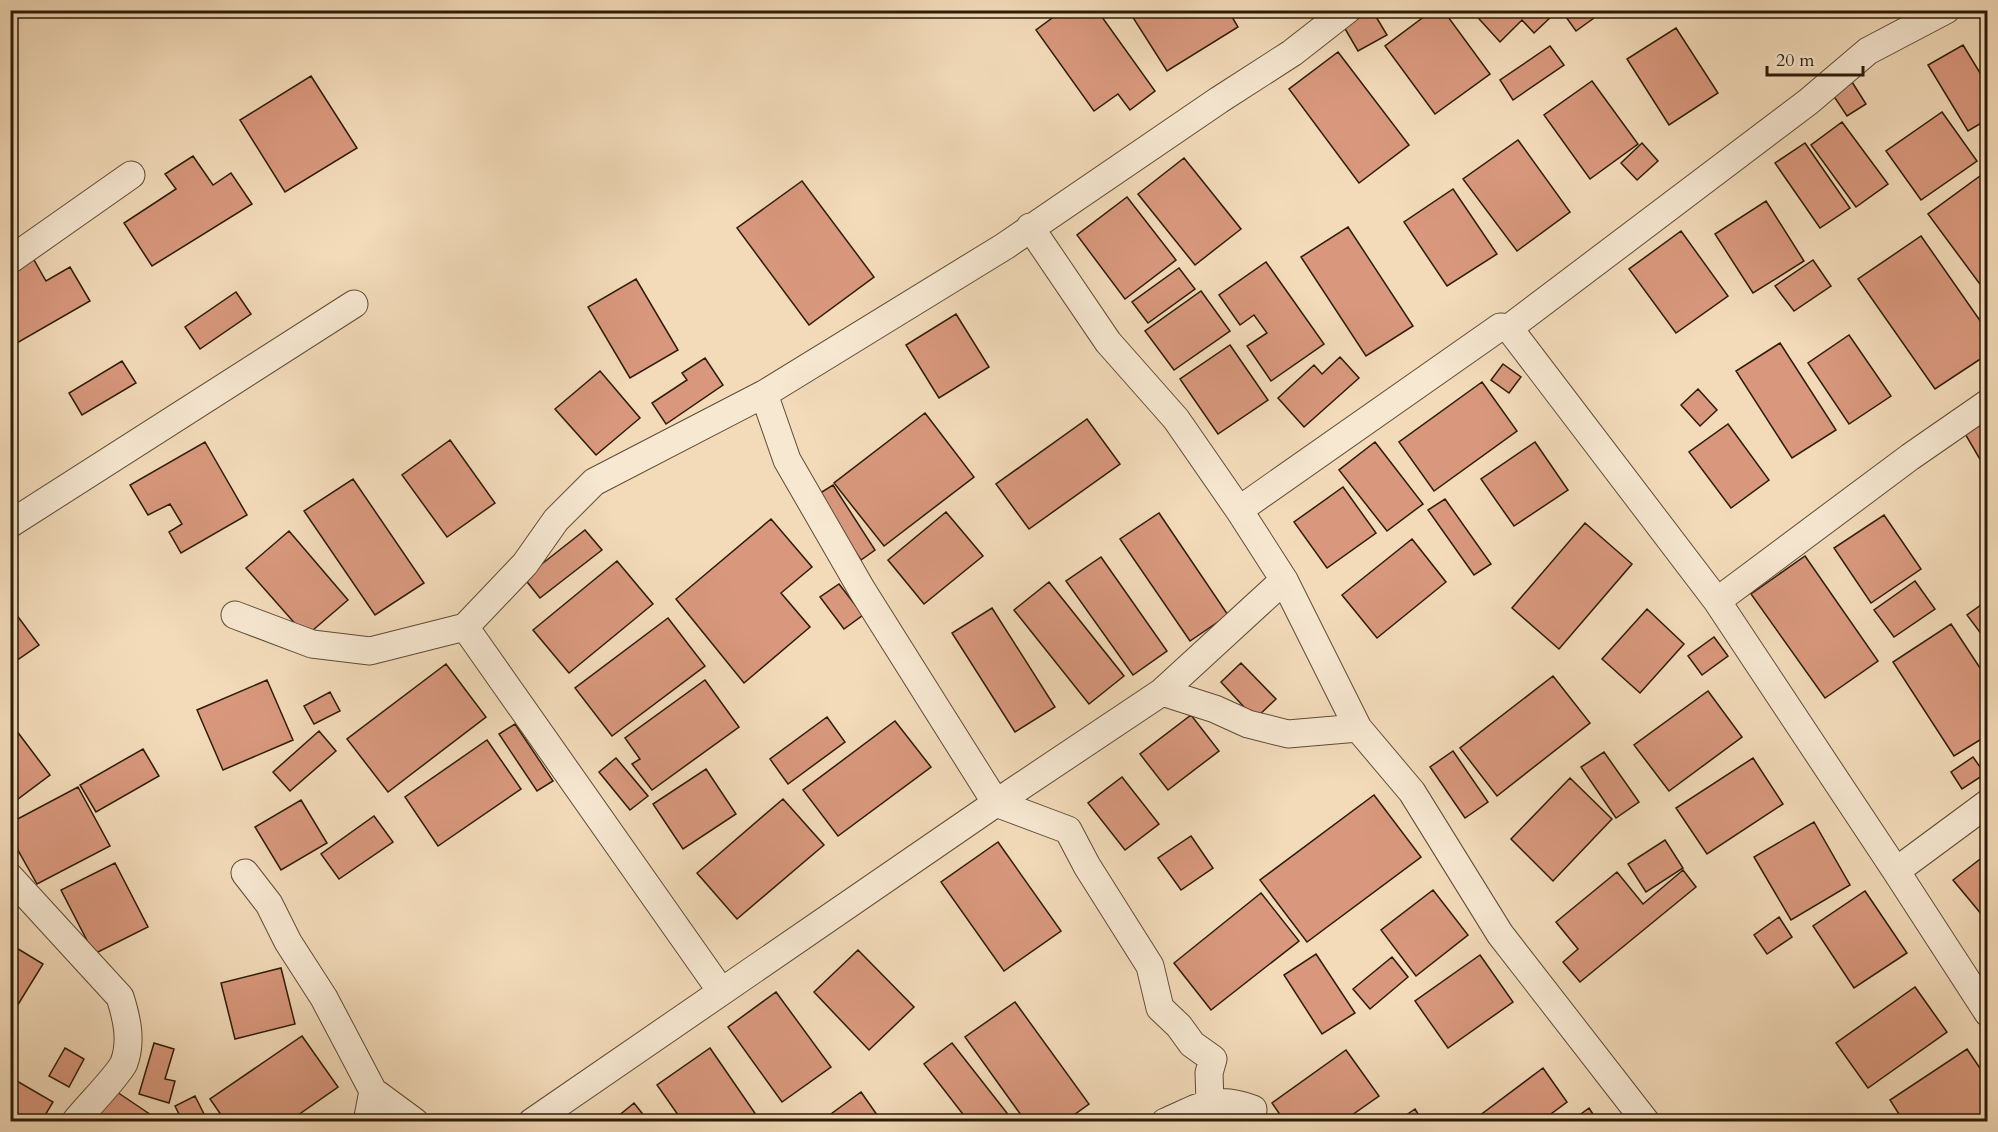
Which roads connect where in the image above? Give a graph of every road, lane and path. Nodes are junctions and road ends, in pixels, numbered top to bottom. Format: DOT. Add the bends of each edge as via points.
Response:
graph roads {
  1 [pos="1946,10"];
  2 [pos="1341,12"];
  3 [pos="131,176"];
  4 [pos="1030,227"];
  5 [pos="10,260"];
  6 [pos="354,304"];
  7 [pos="1509,328"];
  8 [pos="764,394"];
  9 [pos="1988,403"];
  10 [pos="1239,510"];
  11 [pos="10,524"];
  12 [pos="1284,580"];
  13 [pos="1717,601"];
  14 [pos="236,615"];
  15 [pos="465,627"];
  16 [pos="1162,692"];
  17 [pos="1358,728"];
  18 [pos="996,803"];
  19 [pos="1988,803"];
  20 [pos="1896,871"];
  21 [pos="245,873"];
  22 [pos="10,877"];
  23 [pos="721,991"];
  24 [pos="1988,1013"];
  25 [pos="373,1091"];
  26 [pos="1210,1102"];
  27 [pos="75,1122"];
  28 [pos="367,1122"];
  29 [pos="415,1122"];
  30 [pos="532,1122"];
  31 [pos="1166,1122"];
  32 [pos="1252,1122"];
  33 [pos="1646,1122"];
  1 -- 7 [label="street" via="1868,51 1808,102"];
  2 -- 4 [label="street" via="1292,53"];
  3 -- 5 [label="street"];
  4 -- 8 [label="street"];
  4 -- 10 [label="street" via="1108,342 1176,419"];
  6 -- 11 [label="street"];
  7 -- 10 [label="street" via="1500,327"];
  7 -- 13 [label="street"];
  8 -- 15 [label="street" via="594,482 556,520 525,564"];
  8 -- 18 [label="street" via="787,460 862,590"];
  9 -- 13 [label="street"];
  10 -- 12 [label="street"];
  12 -- 16 [label="street"];
  12 -- 17 [label="street"];
  13 -- 20 [label="street"];
  14 -- 15 [label="street" via="312,644 370,651"];
  15 -- 23 [label="street"];
  16 -- 17 [label="street" via="1248,724 1288,734"];
  16 -- 18 [label="street"];
  17 -- 33 [label="street" via="1412,792 1500,934"];
  18 -- 23 [label="street"];
  18 -- 26 [label="street" via="1068,830 1150,966 1160,1008 1192,1044 1213,1059 1209,1073"];
  19 -- 20 [label="street"];
  20 -- 24 [label="street"];
  21 -- 25 [label="street" via="269,904"];
  22 -- 27 [label="street" via="120,998 126,1016 129,1043 123,1065"];
  23 -- 30 [label="street"];
  25 -- 28 [label="street"];
  25 -- 29 [label="street"];
  26 -- 31 [label="street"];
  26 -- 32 [label="street" via="1253,1109"];
}
